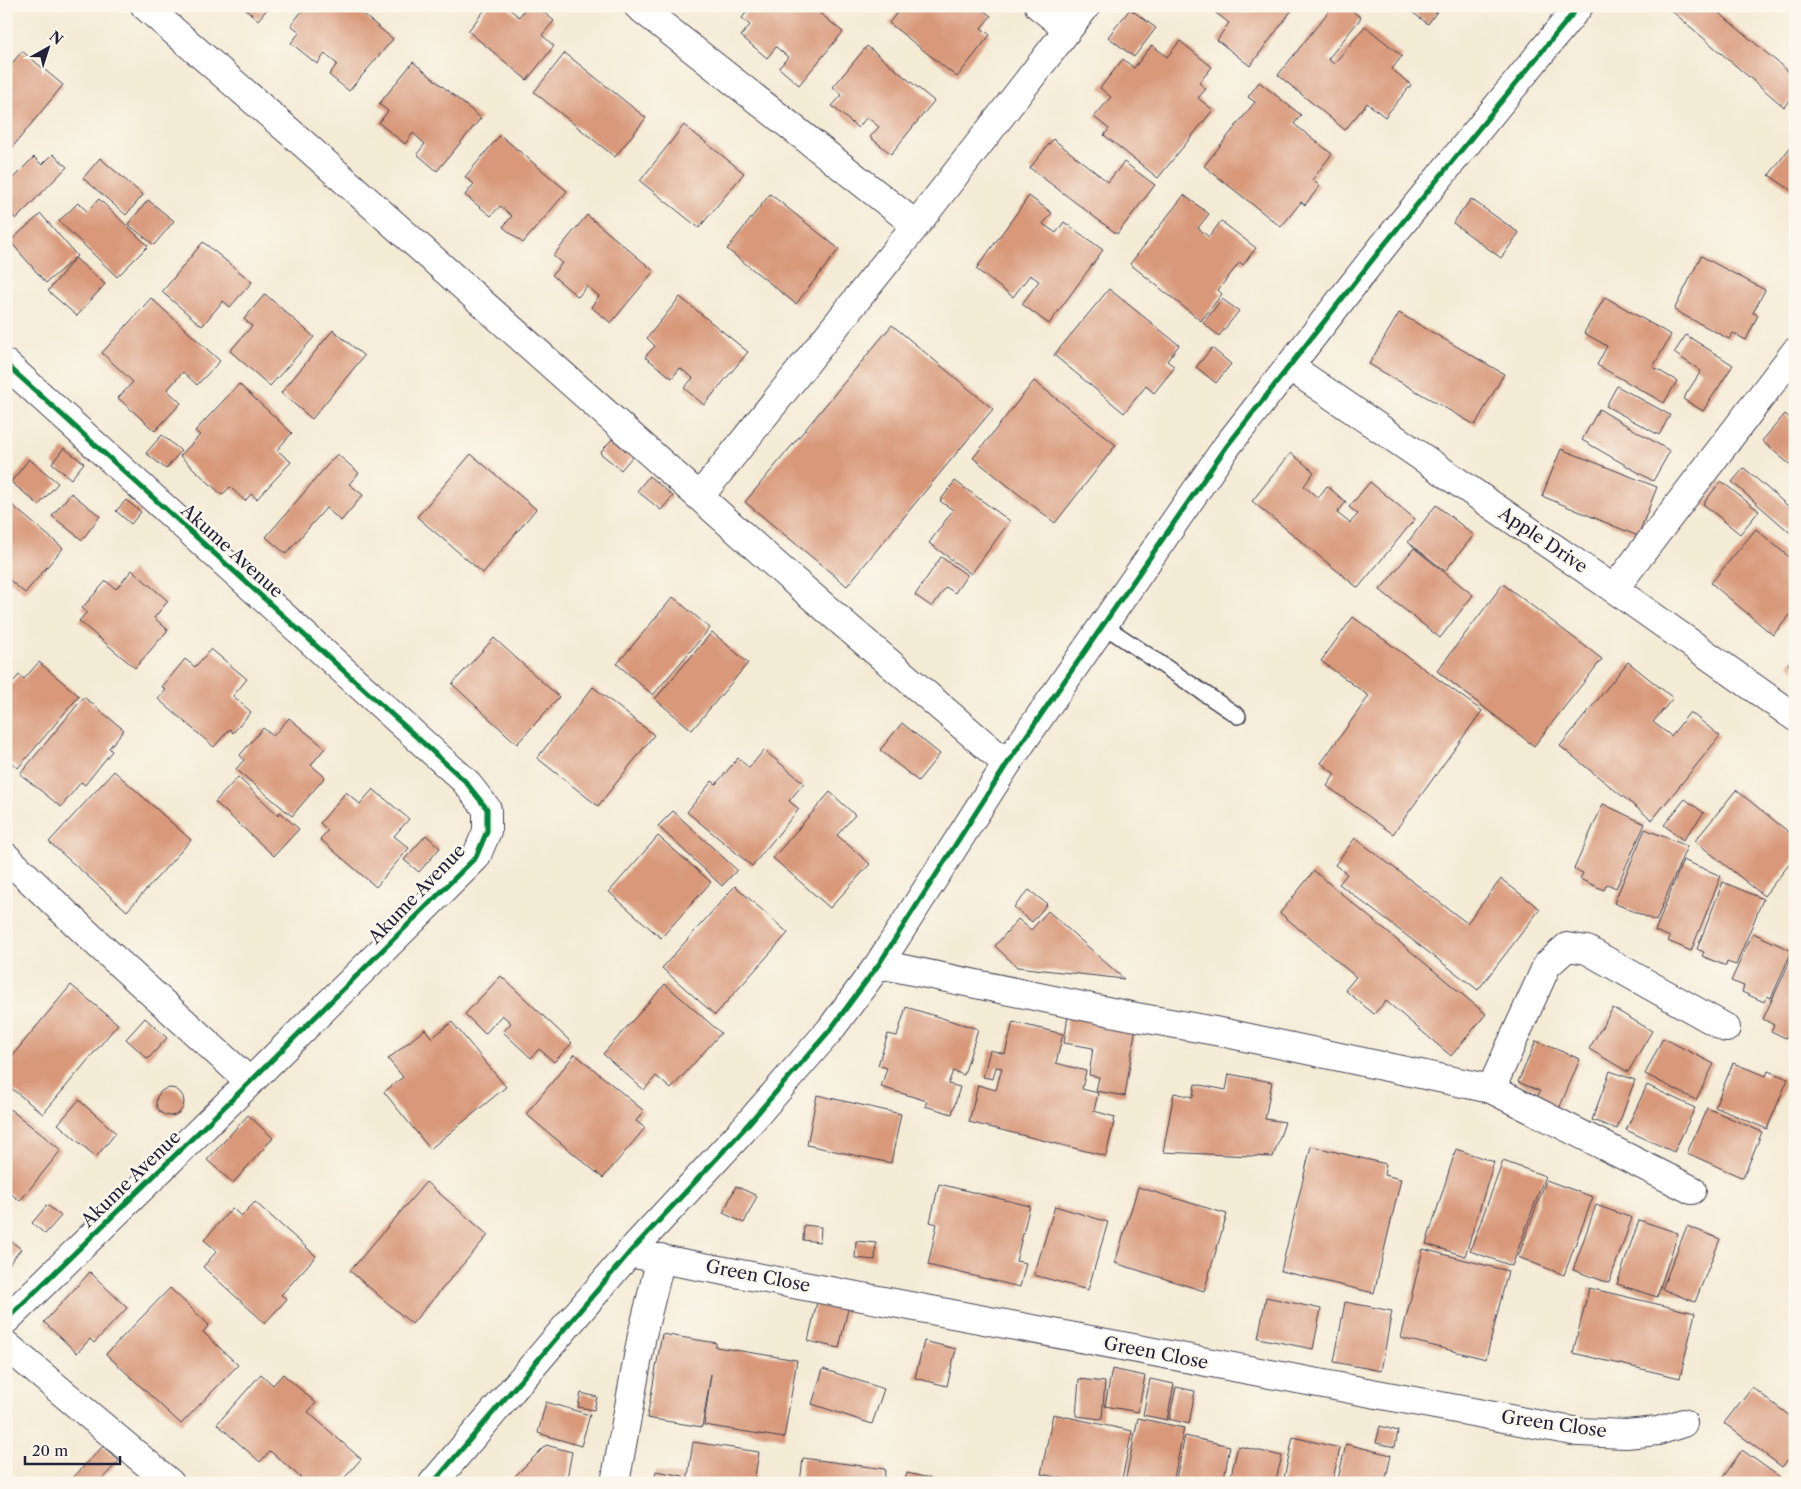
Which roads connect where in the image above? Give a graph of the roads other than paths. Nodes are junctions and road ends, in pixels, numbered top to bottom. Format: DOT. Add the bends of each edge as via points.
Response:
graph roads {
  1 [pos="145,6"];
  2 [pos="638,6"];
  3 [pos="1039,6"];
  4 [pos="1086,6"];
  5 [pos="1579,6"];
  6 [pos="1068,29"];
  7 [pos="916,225"];
  8 [pos="1795,352"];
  9 [pos="6,364"];
  10 [pos="1289,366"];
  11 [pos="700,496"];
  12 [pos="1614,589"];
  13 [pos="1103,625"];
  14 [pos="1238,716"];
  15 [pos="1795,717"];
  16 [pos="1007,764"];
  17 [pos="6,857"];
  18 [pos="879,964"];
  19 [pos="1726,1028"];
  20 [pos="250,1082"];
  21 [pos="1491,1089"];
  22 [pos="1692,1190"];
  23 [pos="629,1253"];
  24 [pos="661,1258"];
  25 [pos="6,1320"];
  26 [pos="6,1345"];
  27 [pos="1683,1423"];
  28 [pos="170,1483"];
  29 [pos="433,1483"];
  30 [pos="615,1483"];
  1 -- 11 [label="street"];
  2 -- 7 [label="street"];
  3 -- 6 [label="street"];
  4 -- 6 [label="street"];
  5 -- 10 [label="street" via="1384,244"];
  6 -- 7 [label="street"];
  7 -- 11 [label="street"];
  8 -- 12 [label="street"];
  9 -- 20 [label="street, Akume Avenue" via="465,781 486,809 487,831 476,857"];
  10 -- 12 [label="street, Apple Drive"];
  10 -- 13 [label="street" via="1227,446"];
  11 -- 16 [label="street"];
  12 -- 15 [label="street, Apple Drive"];
  13 -- 14 [label="lane"];
  13 -- 16 [label="street"];
  16 -- 18 [label="street"];
  17 -- 20 [label="street"];
  18 -- 21 [label="street"];
  18 -- 23 [label="street" via="807,1058"];
  19 -- 21 [label="street" via="1587,950 1567,947 1547,964"];
  20 -- 25 [label="street, Akume Avenue"];
  21 -- 22 [label="street"];
  23 -- 24 [label="street, Green Close"];
  23 -- 29 [label="street"];
  24 -- 27 [label="street, Green Close" via="1578,1432 1658,1432"];
  24 -- 30 [label="street" via="642,1335"];
  26 -- 28 [label="street"];
}
